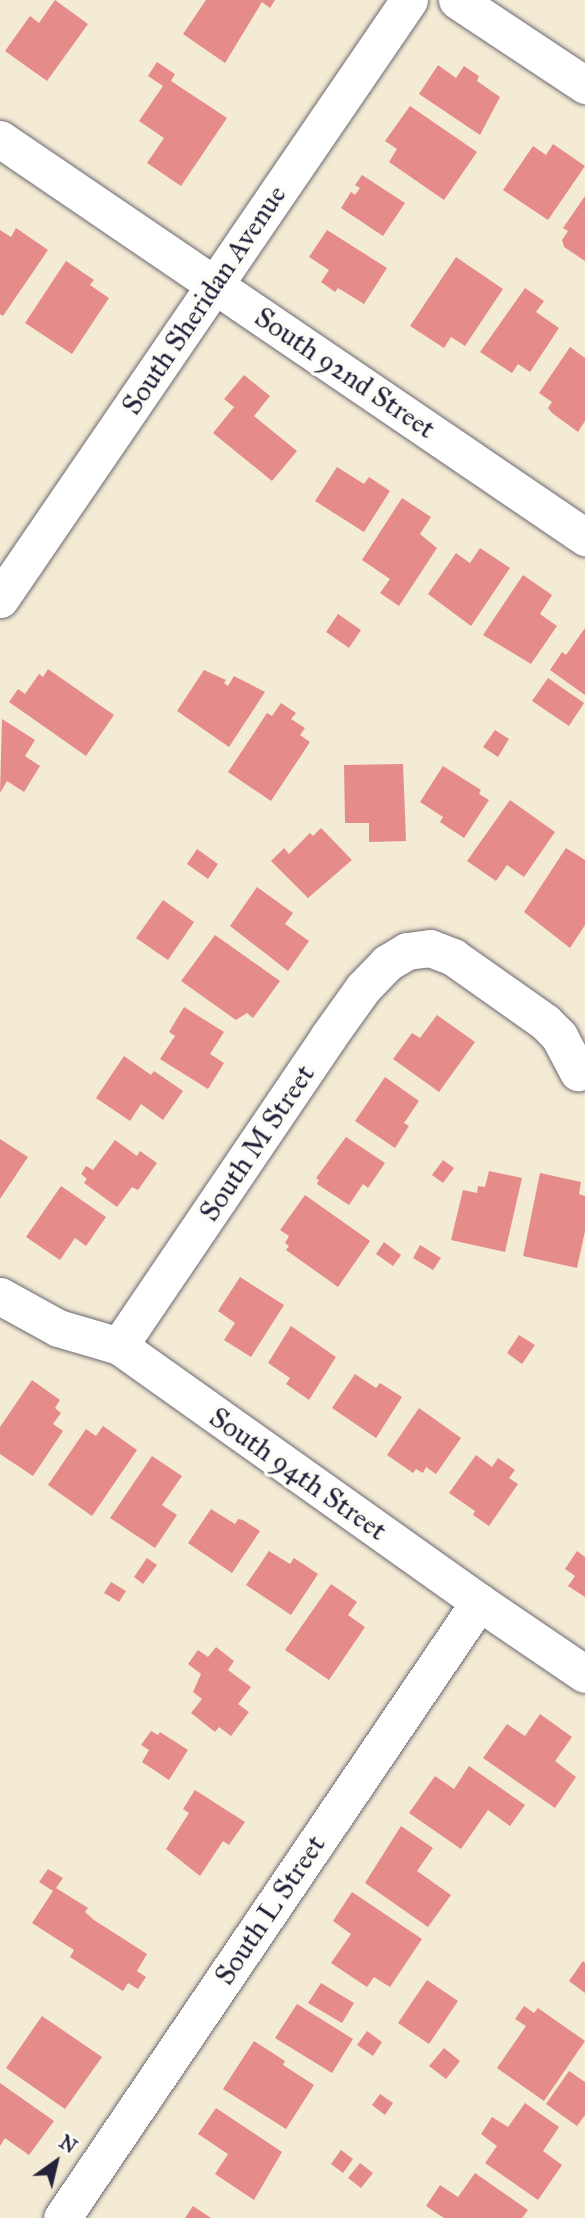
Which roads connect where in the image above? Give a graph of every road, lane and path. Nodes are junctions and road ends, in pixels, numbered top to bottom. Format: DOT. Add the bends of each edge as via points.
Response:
graph roads {
  1 [pos="409,0"];
  2 [pos="457,0"];
  3 [pos="585,85"];
  4 [pos="0,139"];
  5 [pos="215,284"];
  6 [pos="585,537"];
  7 [pos="0,599"];
  8 [pos="578,1072"];
  9 [pos="0,1296"];
  10 [pos="119,1346"];
  11 [pos="479,1602"];
  12 [pos="585,1674"];
  13 [pos="62,2218"];
  1 -- 5 [label="street, South Sheridan Avenue"];
  2 -- 3 [label="street"];
  4 -- 5 [label="street, South 92nd Street"];
  5 -- 6 [label="street, South 92nd Street"];
  5 -- 7 [label="street, South Sheridan Avenue"];
  8 -- 10 [label="street, South M Street" via="559,1035 526,1007 453,957 430,948 407,951 387,963 363,988"];
  9 -- 10 [label="street, South 94th Street" via="58,1328"];
  10 -- 11 [label="street, South 94th Street"];
  11 -- 12 [label="street, South 94th Street"];
  11 -- 13 [label="street, South L Street"];
}
